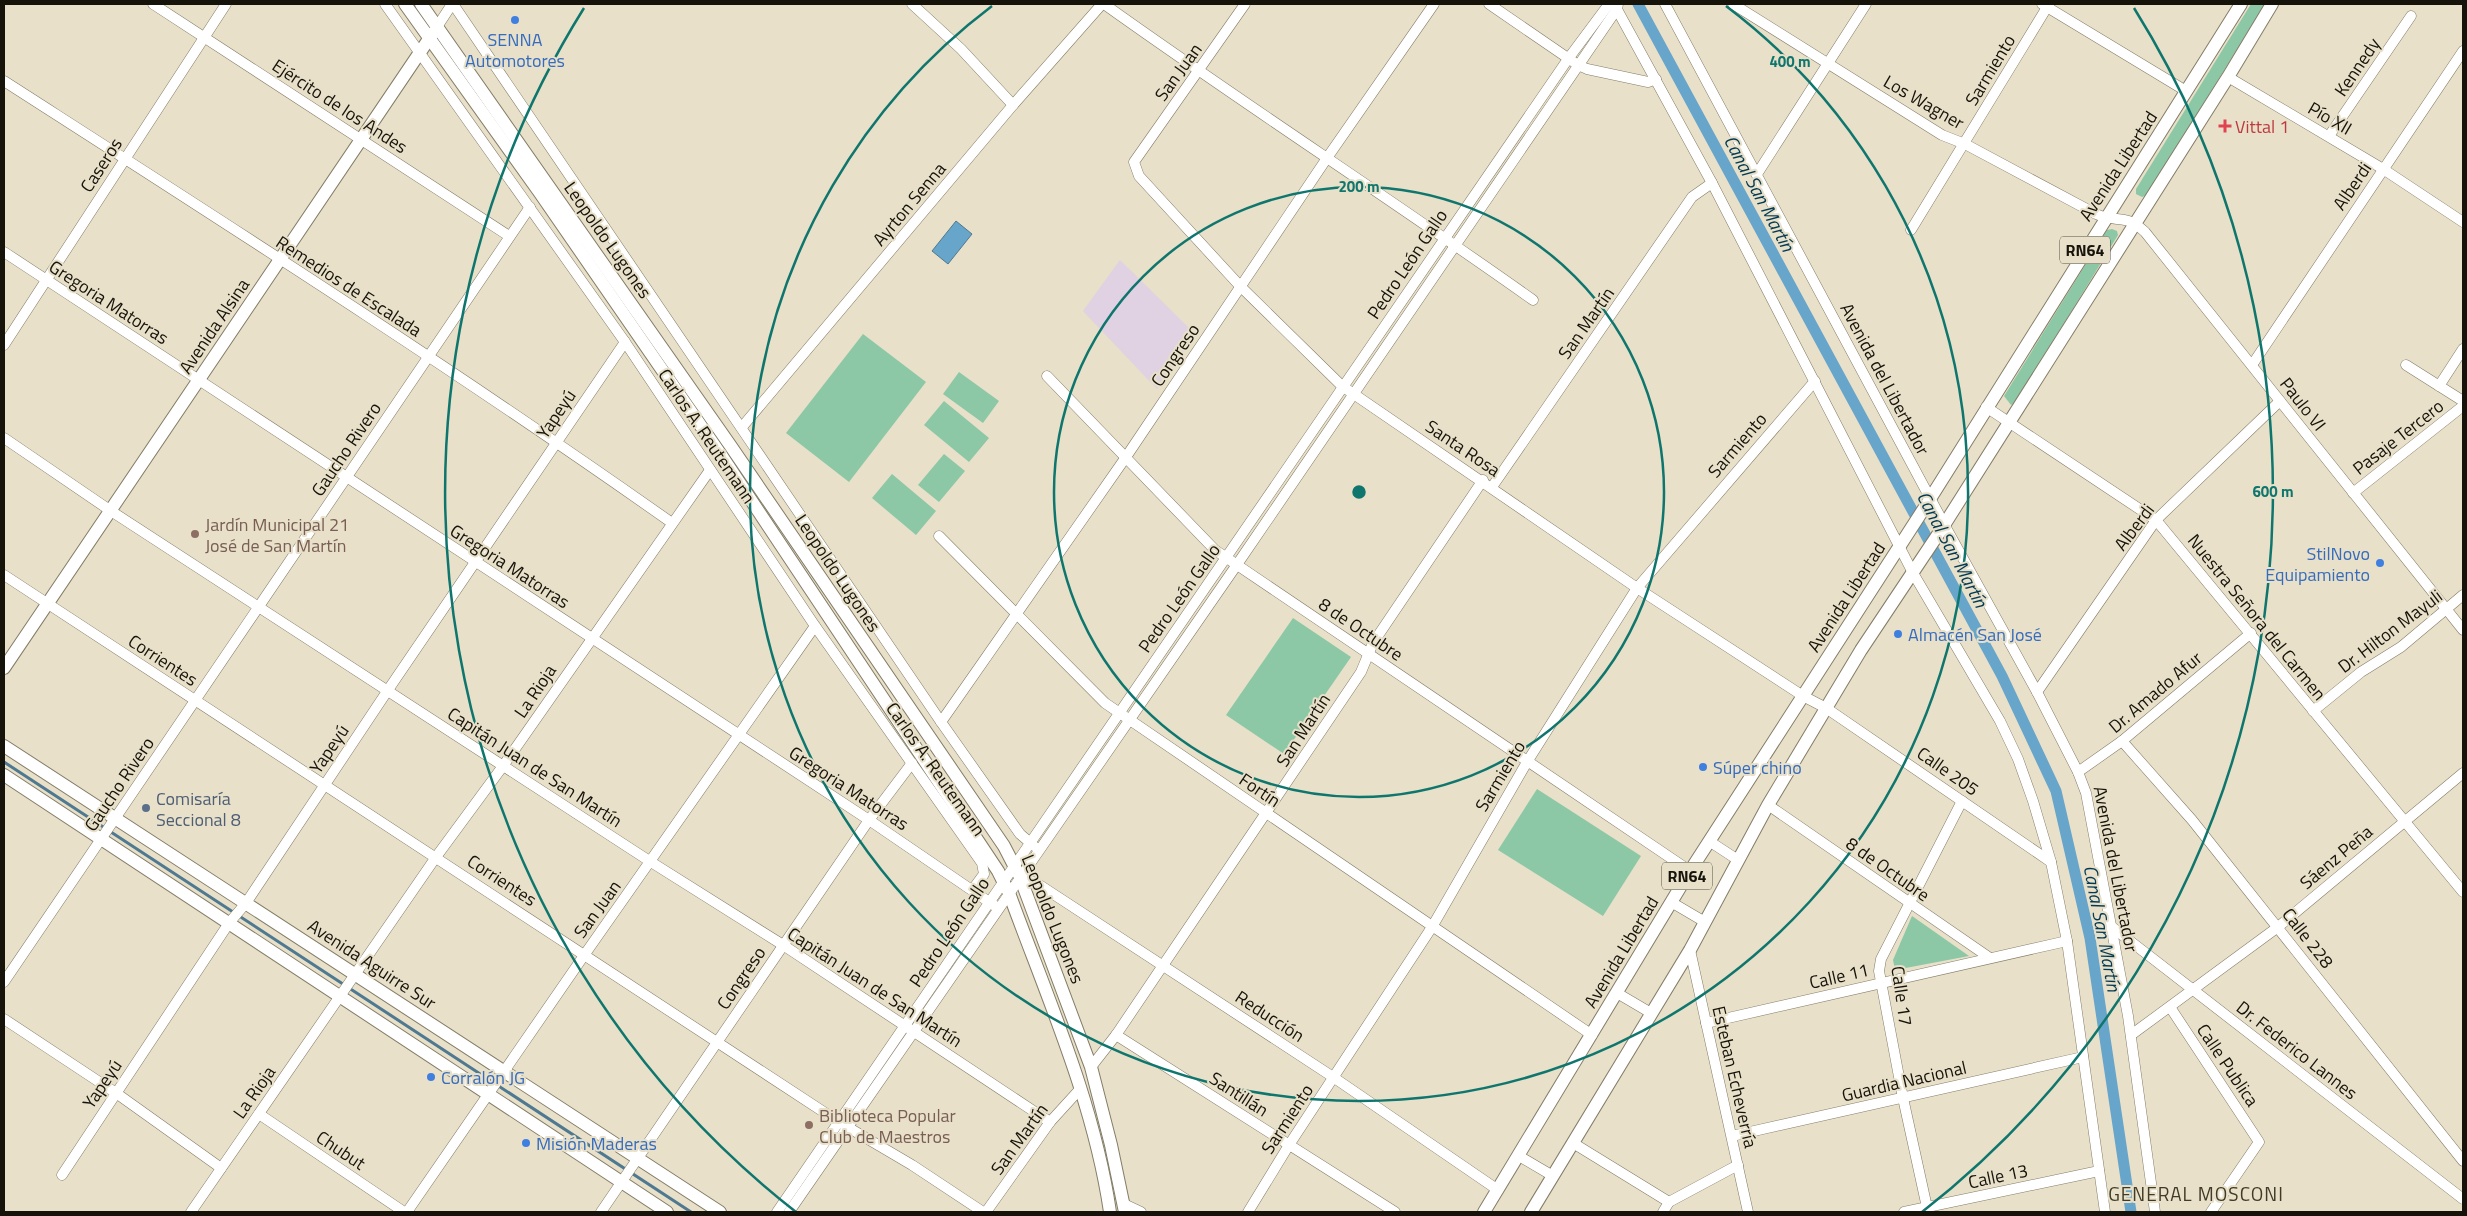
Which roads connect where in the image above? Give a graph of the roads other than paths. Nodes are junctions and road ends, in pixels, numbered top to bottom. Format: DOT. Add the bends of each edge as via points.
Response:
graph roads {
  1 [pos="153,4"];
  2 [pos="226,4"];
  3 [pos="385,4"];
  4 [pos="405,4"];
  5 [pos="421,4"];
  6 [pos="453,4"];
  7 [pos="912,4"];
  8 [pos="1103,4"];
  9 [pos="1245,4"];
  10 [pos="1434,4"];
  11 [pos="1489,4"];
  12 [pos="1665,4"];
  13 [pos="1733,4"];
  14 [pos="1866,4"];
  15 [pos="2241,4"];
  16 [pos="2272,4"];
  17 [pos="1615,5"];
  18 [pos="2046,5"];
  19 [pos="2411,16"];
  20 [pos="437,27"];
  21 [pos="205,37"];
  22 [pos="429,39"];
  23 [pos="2463,50"];
  24 [pos="419,54"];
  25 [pos="1568,59"];
  26 [pos="1829,64"];
  27 [pos="1578,65"];
  28 [pos="1199,72"];
  29 [pos="2228,77"];
  30 [pos="1656,79"];
  31 [pos="4,81"];
  32 [pos="2186,91"];
  33 [pos="1013,105"];
  34 [pos="2329,136"];
  35 [pos="361,139"];
  36 [pos="1965,144"];
  37 [pos="1136,158"];
  38 [pos="1327,158"];
  39 [pos="125,159"];
  40 [pos="2383,168"];
  41 [pos="1758,174"];
  42 [pos="1712,183"];
  43 [pos="530,207"];
  44 [pos="2105,218"];
  45 [pos="2135,222"];
  46 [pos="2463,222"];
  47 [pos="1911,230"];
  48 [pos="509,236"];
  49 [pos="1444,238"];
  50 [pos="1454,245"];
  51 [pos="4,252"];
  52 [pos="280,260"];
  53 [pos="46,280"];
  54 [pos="1240,286"];
  55 [pos="1533,300"];
  56 [pos="625,342"];
  57 [pos="4,345"];
  58 [pos="2463,349"];
  59 [pos="428,357"];
  60 [pos="2252,365"];
  61 [pos="2406,365"];
  62 [pos="1046,376"];
  63 [pos="198,380"];
  64 [pos="1815,381"];
  65 [pos="1343,386"];
  66 [pos="2438,386"];
  67 [pos="1354,394"];
  68 [pos="2280,401"];
  69 [pos="2463,401"];
  70 [pos="2463,406"];
  71 [pos="1986,407"];
  72 [pos="2009,422"];
  73 [pos="742,427"];
  74 [pos="4,438"];
  75 [pos="557,442"];
  76 [pos="1126,457"];
  77 [pos="710,470"];
  78 [pos="345,478"];
  79 [pos="1483,480"];
  80 [pos="1492,487"];
  81 [pos="2353,493"];
  82 [pos="1930,498"];
  83 [pos="111,511"];
  84 [pos="2156,520"];
  85 [pos="672,523"];
  86 [pos="1942,528"];
  87 [pos="939,536"];
  88 [pos="1903,540"];
  89 [pos="1227,559"];
  90 [pos="475,563"];
  91 [pos="1236,566"];
  92 [pos="1913,573"];
  93 [pos="4,575"];
  94 [pos="1637,588"];
  95 [pos="2463,595"];
  96 [pos="48,604"];
  97 [pos="259,607"];
  98 [pos="2446,609"];
  99 [pos="1016,614"];
  100 [pos="815,626"];
  101 [pos="2463,630"];
  102 [pos="2251,634"];
  103 [pos="591,638"];
  104 [pos="1369,653"];
  105 [pos="4,668"];
  106 [pos="388,690"];
  107 [pos="2037,692"];
  108 [pos="1803,696"];
  109 [pos="195,700"];
  110 [pos="1826,708"];
  111 [pos="2313,711"];
  112 [pos="1119,713"];
  113 [pos="1128,720"];
  114 [pos="941,722"];
  115 [pos="738,734"];
  116 [pos="2122,741"];
  117 [pos="4,746"];
  118 [pos="912,762"];
  119 [pos="1527,762"];
  120 [pos="503,766"];
  121 [pos="2078,772"];
  122 [pos="2463,773"];
  123 [pos="4,775"];
  124 [pos="325,784"];
  125 [pos="1962,801"];
  126 [pos="1768,805"];
  127 [pos="1267,814"];
  128 [pos="113,820"];
  129 [pos="869,820"];
  130 [pos="2406,821"];
  131 [pos="103,837"];
  132 [pos="1709,841"];
  133 [pos="1030,843"];
  134 [pos="1040,849"];
  135 [pos="436,857"];
  136 [pos="1738,860"];
  137 [pos="651,862"];
  138 [pos="2051,862"];
  139 [pos="1017,871"];
  140 [pos="1690,871"];
  141 [pos="1006,887"];
  142 [pos="973,889"];
  143 [pos="2463,892"];
  144 [pos="1671,902"];
  145 [pos="1910,904"];
  146 [pos="994,905"];
  147 [pos="243,906"];
  148 [pos="231,920"];
  149 [pos="1705,922"];
  150 [pos="1432,927"];
  151 [pos="2112,927"];
  152 [pos="2278,927"];
  153 [pos="2067,941"];
  154 [pos="783,945"];
  155 [pos="1690,950"];
  156 [pos="585,954"];
  157 [pos="1990,958"];
  158 [pos="1163,966"];
  159 [pos="353,977"];
  160 [pos="4,982"];
  161 [pos="1881,983"];
  162 [pos="2193,990"];
  163 [pos="342,993"];
  164 [pos="1617,993"];
  165 [pos="2170,1007"];
  166 [pos="1651,1013"];
  167 [pos="4,1019"];
  168 [pos="1706,1023"];
  169 [pos="909,1029"];
  170 [pos="1116,1035"];
  171 [pos="1592,1035"];
  172 [pos="2131,1035"];
  173 [pos="718,1042"];
  174 [pos="2083,1057"];
  175 [pos="1091,1066"];
  176 [pos="502,1074"];
  177 [pos="1333,1077"];
  178 [pos="1081,1088"];
  179 [pos="491,1091"];
  180 [pos="116,1093"];
  181 [pos="1903,1098"];
  182 [pos="259,1114"];
  183 [pos="1050,1122"];
  184 [pos="843,1124"];
  185 [pos="1732,1136"];
  186 [pos="1573,1143"];
  187 [pos="1289,1145"];
  188 [pos="1519,1156"];
  189 [pos="2463,1161"];
  190 [pos="636,1162"];
  191 [pos="1738,1165"];
  192 [pos="221,1168"];
  193 [pos="2099,1171"];
  194 [pos="62,1175"];
  195 [pos="1552,1176"];
  196 [pos="624,1180"];
  197 [pos="1498,1190"];
  198 [pos="2463,1199"];
  199 [pos="1669,1202"];
  200 [pos="1124,1208"];
  201 [pos="1927,1210"];
  202 [pos="191,1212"];
  203 [pos="405,1212"];
  204 [pos="601,1212"];
  205 [pos="667,1212"];
  206 [pos="720,1212"];
  207 [pos="777,1212"];
  208 [pos="789,1212"];
  209 [pos="985,1212"];
  210 [pos="1110,1212"];
  211 [pos="1141,1212"];
  212 [pos="1248,1212"];
  213 [pos="1395,1212"];
  214 [pos="1484,1212"];
  215 [pos="1531,1212"];
  216 [pos="1663,1212"];
  217 [pos="1748,1212"];
  218 [pos="1904,1212"];
  219 [pos="2105,1212"];
  220 [pos="2155,1212"];
  221 [pos="2212,1212"];
  1 -- 21 [label="street, Ejército de los Andes"];
  2 -- 21 [label="street, Caseros"];
  3 -- 24 [label="street, Carlos A. Reutemann"];
  4 -- 22 [label="main road, Leopoldo Lugones"];
  5 -- 20 [label="main road, Leopoldo Lugones"];
  6 -- 20 [label="street, Avenida Alsina"];
  6 -- 73 [label="street"];
  7 -- 33 [label="street" via="961,49"];
  8 -- 28 [label="street"];
  8 -- 33 [label="street, Ayrton Senna"];
  9 -- 28 [label="street, San Juan"];
  10 -- 38 [label="street, Congreso"];
  11 -- 25 [label="street"];
  12 -- 41 [label="street, Avenida del Libertador"];
  13 -- 26 [label="street, Los Wagner"];
  14 -- 26 [label="street"];
  15 -- 32 [label="main road, Avenida Libertad / RN64"];
  16 -- 29 [label="main road, RN64"];
  17 -- 25 [label="street, Pedro León Gallo"];
  17 -- 27 [label="street, Pedro León Gallo"];
  17 -- 30 [label="street"];
  18 -- 32 [label="street"];
  18 -- 36 [label="street, Sarmiento"];
  19 -- 34 [label="street, Kennedy"];
  20 -- 22 [label="main road, Avenida Alsina"];
  20 -- 139 [label="main road, Leopoldo Lugones" via="730,446 998,838"];
  21 -- 35 [label="street, Ejército de los Andes"];
  21 -- 39 [label="street, Caseros"];
  22 -- 24 [label="main road, Avenida Alsina"];
  22 -- 141 [label="main road, Leopoldo Lugones" via="722,455 988,855"];
  23 -- 40 [label="street, Alberdi"];
  24 -- 35 [label="main road, Avenida Alsina"];
  24 -- 43 [label="street, Carlos A. Reutemann"];
  25 -- 27 [label="street"];
  25 -- 49 [label="street, Pedro León Gallo"];
  26 -- 36 [label="street, Los Wagner" via="1942,135"];
  26 -- 41 [label="street"];
  27 -- 30 [label="street" via="1648,82"];
  27 -- 50 [label="street, Pedro León Gallo"];
  28 -- 37 [label="street, San Juan"];
  28 -- 38 [label="street"];
  29 -- 34 [label="street, Pío XII"];
  29 -- 45 [label="main road, RN64"];
  30 -- 42 [label="street"];
  31 -- 39 [label="street, Remedios de Escalada"];
  32 -- 44 [label="main road, Avenida Libertad / RN64"];
  33 -- 73 [label="street, Ayrton Senna"];
  34 -- 40 [label="street, Pío XII"];
  35 -- 48 [label="street, Ejército de los Andes"];
  35 -- 52 [label="main road, Avenida Alsina"];
  36 -- 44 [label="street, Los Wagner"];
  36 -- 47 [label="street, Sarmiento"];
  37 -- 54 [label="street, Santa Rosa" via="1134,162 1139,176"];
  38 -- 49 [label="street"];
  38 -- 54 [label="street, Congreso"];
  39 -- 52 [label="street, Remedios de Escalada"];
  39 -- 53 [label="street, Caseros"];
  40 -- 46 [label="street, Pío XII"];
  40 -- 60 [label="street, Alberdi"];
  41 -- 82 [label="street, Avenida del Libertador"];
  42 -- 64 [label="street"];
  42 -- 80 [label="street, San Martín" via="1692,197"];
  43 -- 48 [label="street, Gaucho Rivero"];
  43 -- 56 [label="street, Carlos A. Reutemann"];
  44 -- 45 [label="street"];
  44 -- 71 [label="main road, Avenida Libertad / RN64"];
  45 -- 60 [label="street, Paulo VI"];
  45 -- 72 [label="main road, RN64"];
  48 -- 59 [label="street, Gaucho Rivero"];
  49 -- 50 [label="street"];
  49 -- 65 [label="street, Pedro León Gallo"];
  50 -- 55 [label="street"];
  50 -- 67 [label="street, Pedro León Gallo"];
  51 -- 53 [label="street, Gregoria Matorras"];
  52 -- 59 [label="street, Remedios de Escalada"];
  52 -- 63 [label="main road, Avenida Alsina"];
  53 -- 57 [label="street, Caseros"];
  53 -- 63 [label="street, Gregoria Matorras"];
  54 -- 65 [label="street, Santa Rosa"];
  54 -- 76 [label="street, Congreso"];
  56 -- 75 [label="street, Yapeyú"];
  56 -- 77 [label="street, Carlos A. Reutemann"];
  58 -- 66 [label="street"];
  59 -- 75 [label="street, Remedios de Escalada"];
  59 -- 78 [label="street, Gaucho Rivero"];
  60 -- 68 [label="street, Paulo VI"];
  61 -- 66 [label="street"];
  62 -- 76 [label="street, 8 de Octubre"];
  63 -- 78 [label="street, Gregoria Matorras"];
  63 -- 83 [label="main road, Avenida Alsina"];
  64 -- 88 [label="street"];
  64 -- 94 [label="street, Sarmiento"];
  65 -- 67 [label="street, Santa Rosa"];
  65 -- 89 [label="street, Pedro León Gallo"];
  66 -- 69 [label="street"];
  67 -- 79 [label="street, Santa Rosa"];
  67 -- 91 [label="street, Pedro León Gallo"];
  68 -- 81 [label="street, Paulo VI"];
  68 -- 84 [label="street, Alberdi"];
  70 -- 81 [label="street, Pasaje Tercero"];
  71 -- 72 [label="street, Nuestra Señora del Carmen"];
  71 -- 82 [label="main road, Avenida Libertad / RN64"];
  72 -- 84 [label="street, Nuestra Señora del Carmen"];
  72 -- 86 [label="main road, RN64"];
  73 -- 114 [label="street"];
  74 -- 83 [label="street, Capitán Juan de San Martín"];
  75 -- 85 [label="street, Remedios de Escalada"];
  75 -- 90 [label="street, Yapeyú"];
  76 -- 89 [label="street, 8 de Octubre"];
  76 -- 99 [label="street, Congreso"];
  77 -- 85 [label="street, La Rioja"];
  77 -- 100 [label="street, Carlos A. Reutemann"];
  78 -- 90 [label="street, Gregoria Matorras"];
  78 -- 97 [label="street, Gaucho Rivero"];
  79 -- 80 [label="street, Santa Rosa"];
  79 -- 104 [label="street, San Martín" via="1373,642"];
  80 -- 94 [label="street, Santa Rosa"];
  81 -- 98 [label="street, Paulo VI"];
  82 -- 86 [label="street, Avenida del Libertador"];
  82 -- 88 [label="main road, Avenida Libertad / RN64"];
  83 -- 96 [label="main road, Avenida Alsina"];
  83 -- 97 [label="street, Capitán Juan de San Martín"];
  84 -- 102 [label="street, Nuestra Señora del Carmen"];
  84 -- 107 [label="street, Alberdi"];
  85 -- 103 [label="street, La Rioja"];
  86 -- 92 [label="main road, RN64"];
  86 -- 107 [label="street, Avenida del Libertador"];
  87 -- 99 [label="street, Fortín"];
  88 -- 92 [label="street"];
  88 -- 108 [label="main road, Avenida Libertad / RN64"];
  89 -- 91 [label="street, 8 de Octubre"];
  89 -- 112 [label="street, Pedro León Gallo"];
  90 -- 103 [label="street, Gregoria Matorras"];
  90 -- 106 [label="street, Yapeyú"];
  91 -- 104 [label="street, 8 de Octubre"];
  91 -- 113 [label="street, Pedro León Gallo"];
  92 -- 110 [label="main road, RN64"];
  92 -- 138 [label="street" via="2007,736 2034,801"];
  93 -- 96 [label="street, Corrientes"];
  94 -- 108 [label="street, Santa Rosa"];
  94 -- 119 [label="street, Sarmiento"];
  95 -- 98 [label="street, Dr. Hilton Mayuli"];
  96 -- 105 [label="main road, Avenida Alsina"];
  96 -- 109 [label="street, Corrientes"];
  97 -- 106 [label="street, Capitán Juan de San Martín"];
  97 -- 109 [label="street, Gaucho Rivero"];
  98 -- 101 [label="street, Paulo VI"];
  98 -- 111 [label="street, Dr. Hilton Mayuli" via="2401,647 2361,672"];
  99 -- 112 [label="street, Fortín" via="1096,696"];
  99 -- 114 [label="street, Congreso"];
  100 -- 115 [label="street, San Juan"];
  100 -- 118 [label="street, Carlos A. Reutemann"];
  102 -- 111 [label="street, Nuestra Señora del Carmen"];
  102 -- 116 [label="street, Dr. Amado Afur"];
  103 -- 115 [label="street, Gregoria Matorras"];
  103 -- 120 [label="street, La Rioja"];
  104 -- 119 [label="street, 8 de Octubre"];
  104 -- 127 [label="street, San Martín" via="1361,672"];
  106 -- 120 [label="street, Capitán Juan de San Martín"];
  106 -- 124 [label="street, Yapeyú"];
  107 -- 121 [label="street, Avenida del Libertador"];
  108 -- 110 [label="street, Santa Rosa"];
  108 -- 132 [label="main road, Avenida Libertad / RN64"];
  109 -- 124 [label="street, Corrientes"];
  109 -- 128 [label="street, Gaucho Rivero"];
  110 -- 125 [label="street, Calle 205"];
  110 -- 126 [label="main road, RN64"];
  111 -- 130 [label="street, Nuestra Señora del Carmen"];
  112 -- 113 [label="street, Fortín"];
  112 -- 133 [label="street, Pedro León Gallo"];
  113 -- 127 [label="street, Fortín"];
  113 -- 134 [label="street, Pedro León Gallo"];
  114 -- 133 [label="street" via="1020,834"];
  115 -- 129 [label="street, Gregoria Matorras"];
  115 -- 137 [label="street, San Juan"];
  116 -- 121 [label="street, Dr. Amado Afur"];
  116 -- 152 [label="street, Calle 228" via="2192,820"];
  117 -- 128 [label="main road, Avenida Aguirre Sur"];
  118 -- 129 [label="street, Congreso"];
  118 -- 142 [label="street, Carlos A. Reutemann" via="982,863 984,874"];
  119 -- 140 [label="street, 8 de Octubre"];
  119 -- 150 [label="street, Sarmiento"];
  120 -- 135 [label="street, La Rioja"];
  120 -- 137 [label="street, Capitán Juan de San Martín"];
  121 -- 151 [label="street, Avenida del Libertador" via="2086,793"];
  122 -- 130 [label="street, Sáenz Peña"];
  123 -- 131 [label="main road"];
  124 -- 135 [label="street, Corrientes"];
  124 -- 147 [label="street, Yapeyú"];
  125 -- 138 [label="street, Calle 205"];
  125 -- 145 [label="street, Calle 17"];
  126 -- 136 [label="main road, RN64"];
  126 -- 145 [label="street, 8 de Octubre"];
  127 -- 150 [label="street, Fortín"];
  127 -- 158 [label="street, San Martín"];
  128 -- 131 [label="street, Gaucho Rivero"];
  128 -- 147 [label="main road, Avenida Aguirre Sur"];
  129 -- 142 [label="street, Gregoria Matorras"];
  129 -- 154 [label="street, Congreso"];
  130 -- 143 [label="street, Nuestra Señora del Carmen"];
  130 -- 152 [label="street, Sáenz Peña"];
  131 -- 148 [label="main road"];
  131 -- 160 [label="street, Gaucho Rivero"];
  132 -- 136 [label="street"];
  132 -- 140 [label="main road, Avenida Libertad / RN64"];
  133 -- 134 [label="street"];
  133 -- 139 [label="street, Pedro León Gallo"];
  134 -- 139 [label="street, Pedro León Gallo"];
  135 -- 156 [label="street, Corrientes"];
  135 -- 159 [label="street, La Rioja"];
  136 -- 149 [label="main road, RN64"];
  137 -- 154 [label="street, Capitán Juan de San Martín"];
  137 -- 156 [label="street, San Juan"];
  138 -- 153 [label="street"];
  139 -- 141 [label="street, Pedro León Gallo"];
  139 -- 158 [label="street, Reducción"];
  139 -- 175 [label="main road, Leopoldo Lugones"];
  140 -- 144 [label="main road, Avenida Libertad / RN64"];
  141 -- 146 [label="street, Pedro León Gallo"];
  141 -- 178 [label="main road, Leopoldo Lugones"];
  142 -- 146 [label="street, Gregoria Matorras"];
  144 -- 149 [label="street"];
  144 -- 164 [label="main road, Avenida Libertad / RN64"];
  145 -- 157 [label="street, 8 de Octubre"];
  145 -- 161 [label="street, Calle 17" via="1881,959"];
  146 -- 169 [label="street, Pedro León Gallo"];
  147 -- 148 [label="street, Yapeyú"];
  147 -- 159 [label="main road, Avenida Aguirre Sur"];
  148 -- 163 [label="main road"];
  148 -- 180 [label="street, Yapeyú"];
  149 -- 155 [label="main road, RN64"];
  150 -- 171 [label="street, Fortín"];
  150 -- 177 [label="street, Sarmiento"];
  151 -- 162 [label="street, Dr. Federico Lannes"];
  151 -- 172 [label="street, Avenida del Libertador"];
  152 -- 162 [label="street, Sáenz Peña"];
  152 -- 189 [label="street, Calle 228"];
  153 -- 157 [label="street, Calle 11"];
  153 -- 174 [label="street"];
  154 -- 169 [label="street, Capitán Juan de San Martín"];
  154 -- 173 [label="street, Congreso"];
  155 -- 166 [label="main road, RN64"];
  155 -- 168 [label="street, Esteban Echeverría"];
  156 -- 173 [label="street, Corrientes"];
  156 -- 176 [label="street, San Juan"];
  157 -- 161 [label="street, Calle 11"];
  158 -- 170 [label="street, San Martín"];
  158 -- 177 [label="street, Reducción"];
  159 -- 163 [label="street, La Rioja"];
  159 -- 176 [label="main road, Avenida Aguirre Sur"];
  161 -- 168 [label="street, Calle 11"];
  161 -- 181 [label="street, Calle 17"];
  162 -- 165 [label="street, Sáenz Peña"];
  162 -- 198 [label="street, Dr. Federico Lannes"];
  163 -- 179 [label="main road"];
  163 -- 182 [label="street, La Rioja"];
  164 -- 166 [label="street"];
  164 -- 171 [label="main road, Avenida Libertad / RN64"];
  165 -- 172 [label="street, Sáenz Peña"];
  165 -- 221 [label="street, Calle Publica" via="2259,1142"];
  166 -- 186 [label="main road, RN64"];
  167 -- 180 [label="street"];
  168 -- 185 [label="street, Esteban Echeverría"];
  169 -- 183 [label="street, Capitán Juan de San Martín"];
  169 -- 184 [label="street, Pedro León Gallo"];
  170 -- 175 [label="street, San Martín"];
  170 -- 187 [label="street, Santillán"];
  171 -- 188 [label="main road, Avenida Libertad / RN64"];
  172 -- 220 [label="street, Avenida del Libertador"];
  173 -- 184 [label="street, Corrientes"];
  173 -- 190 [label="street, Congreso"];
  174 -- 181 [label="street, Guardia Nacional"];
  174 -- 193 [label="street"];
  175 -- 200 [label="main road, Leopoldo Lugones"];
  176 -- 179 [label="street, San Juan"];
  176 -- 190 [label="main road, Avenida Aguirre Sur"];
  177 -- 187 [label="street, Sarmiento"];
  177 -- 197 [label="street, Reducción"];
  178 -- 183 [label="street, San Martín"];
  178 -- 210 [label="main road, Leopoldo Lugones"];
  179 -- 196 [label="main road"];
  179 -- 203 [label="street, San Juan"];
  180 -- 192 [label="street"];
  180 -- 194 [label="street, Yapeyú"];
  181 -- 185 [label="street, Guardia Nacional"];
  181 -- 201 [label="street, Calle 17"];
  182 -- 192 [label="street, La Rioja"];
  182 -- 203 [label="street, Chubut"];
  183 -- 209 [label="street, San Martín"];
  184 -- 207 [label="street, Pedro León Gallo"];
  184 -- 208 [label="street, Pedro León Gallo"];
  184 -- 209 [label="street, Corrientes"];
  185 -- 191 [label="street, Esteban Echeverría"];
  186 -- 195 [label="main road, RN64"];
  186 -- 199 [label="street"];
  187 -- 212 [label="street, Sarmiento"];
  187 -- 213 [label="street, Santillán"];
  188 -- 195 [label="street"];
  188 -- 197 [label="main road, Avenida Libertad / RN64"];
  190 -- 196 [label="street, Congreso"];
  190 -- 206 [label="main road, Avenida Aguirre Sur"];
  191 -- 199 [label="street"];
  191 -- 217 [label="street, Esteban Echeverría"];
  192 -- 202 [label="street, La Rioja"];
  193 -- 201 [label="street, Calle 13"];
  193 -- 219 [label="street"];
  195 -- 215 [label="main road, RN64"];
  196 -- 204 [label="street"];
  196 -- 205 [label="main road"];
  197 -- 214 [label="main road, Avenida Libertad / RN64"];
  199 -- 216 [label="street"];
  200 -- 211 [label="street"];
  201 -- 218 [label="street, Calle 13"];
}
